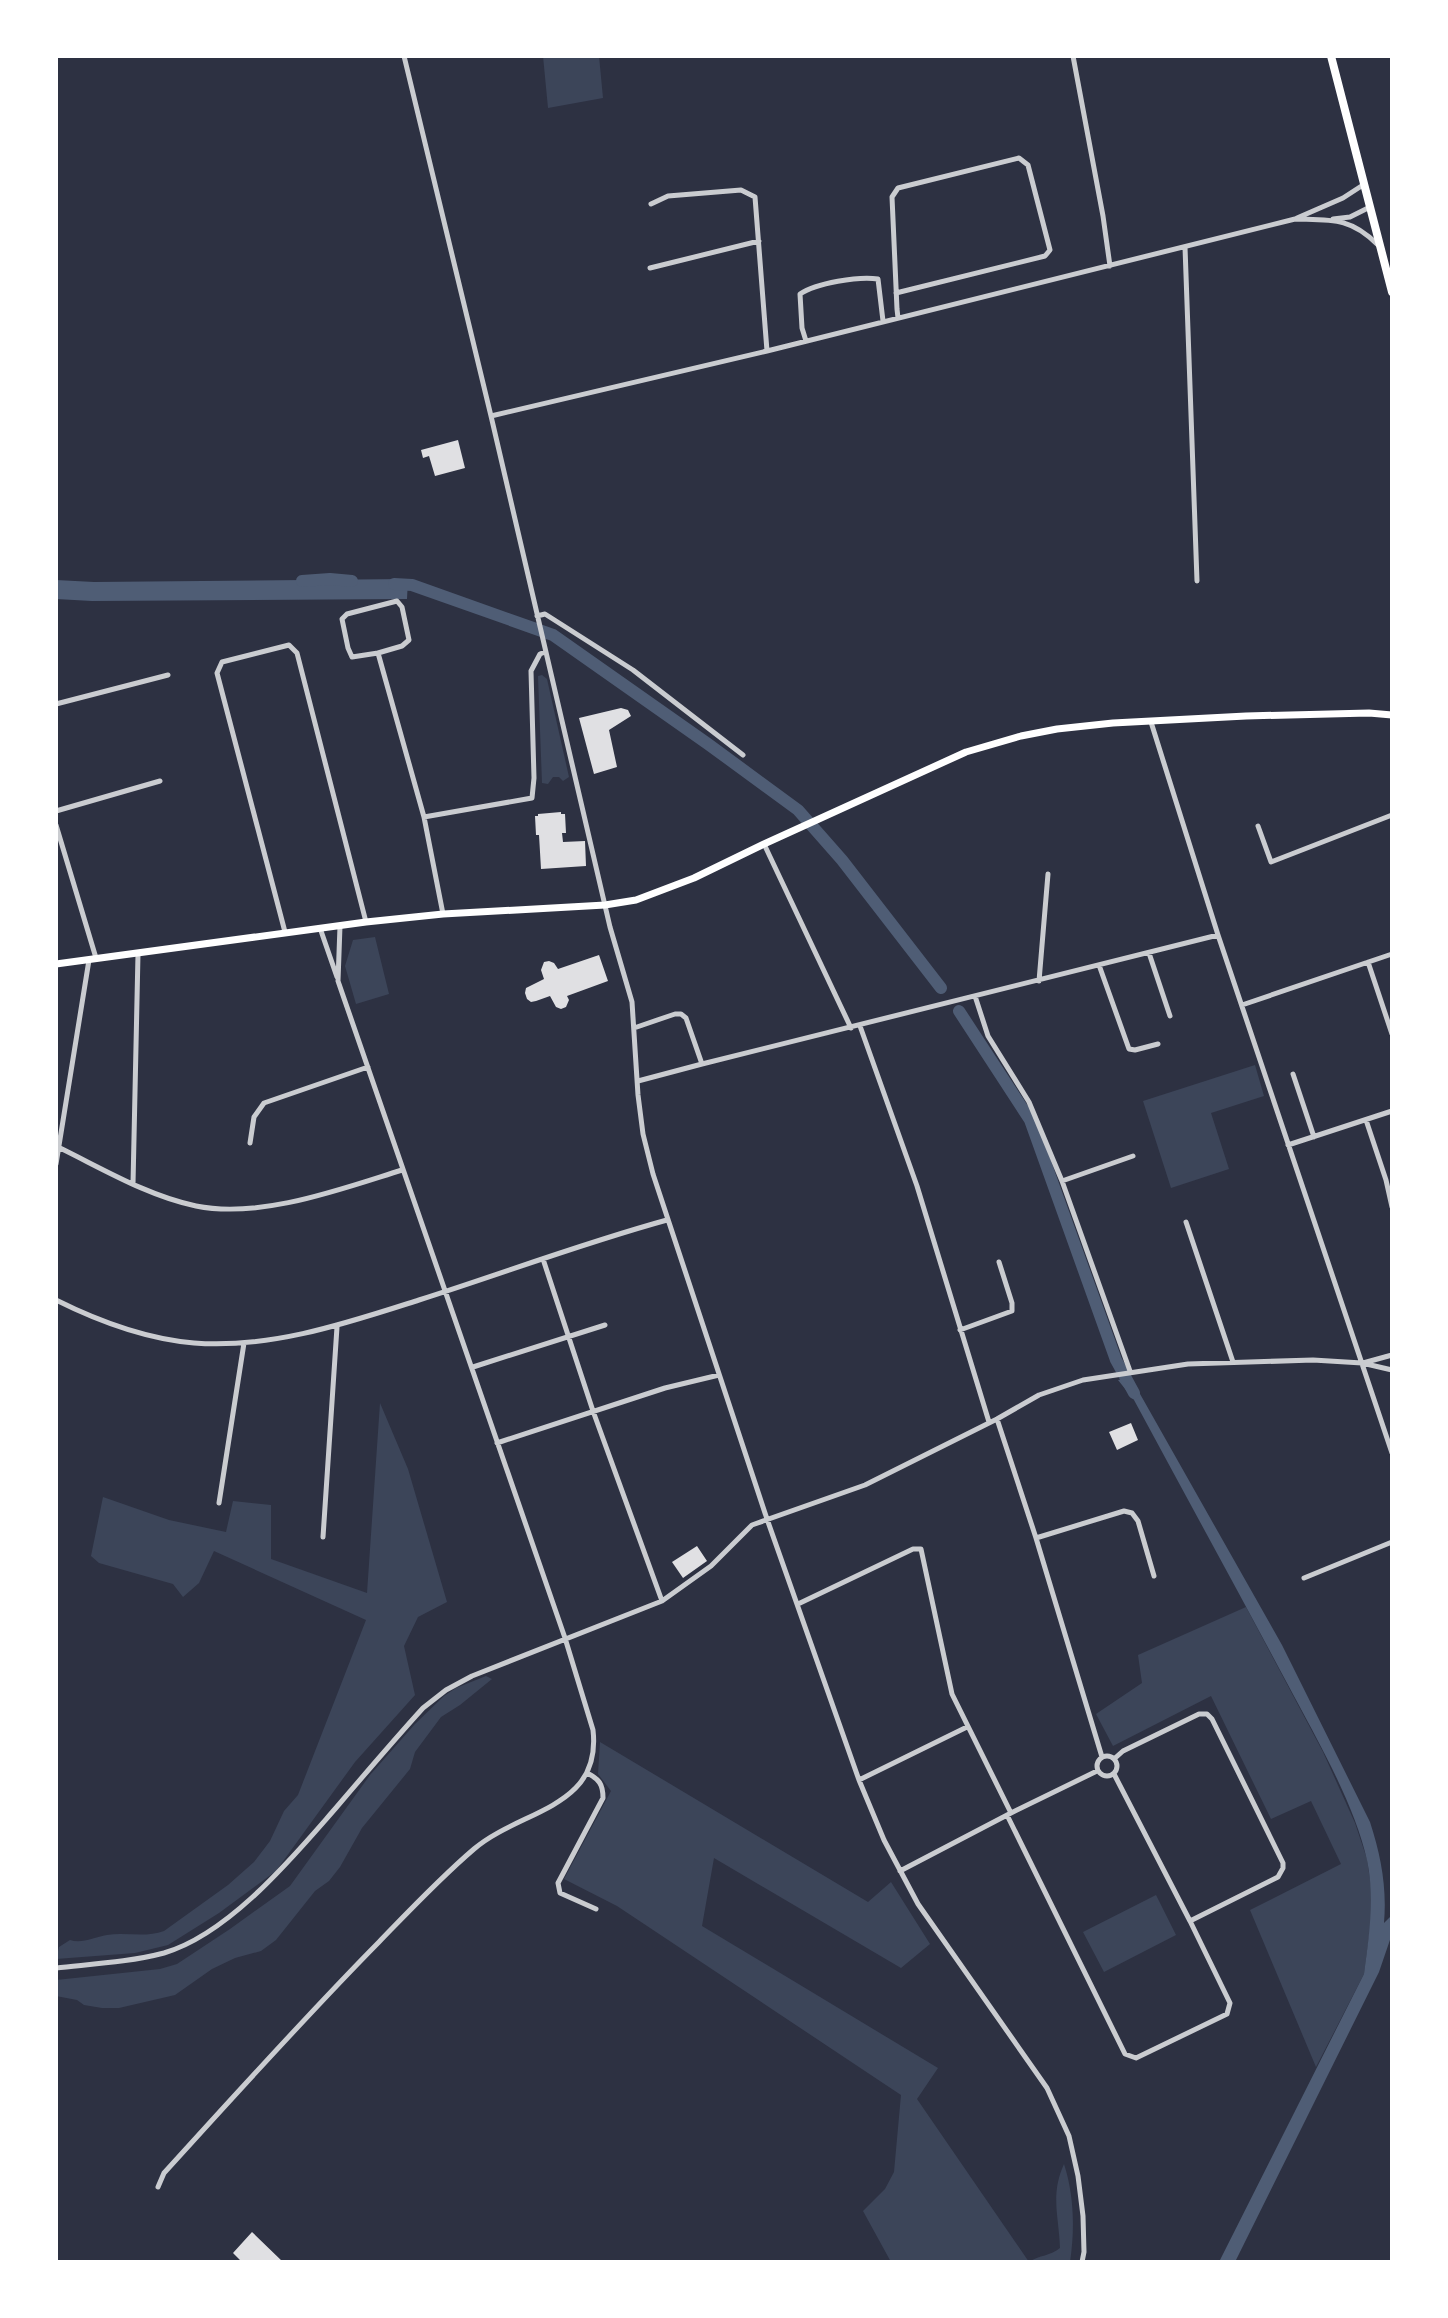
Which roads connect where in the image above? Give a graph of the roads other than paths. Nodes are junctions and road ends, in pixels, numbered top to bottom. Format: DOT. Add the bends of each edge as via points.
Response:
graph roads {
  1 [pos="404,56"];
  2 [pos="1073,56"];
  3 [pos="1331,56"];
  4 [pos="1364,184"];
  5 [pos="651,204"];
  6 [pos="1370,207"];
  7 [pos="1295,219"];
  8 [pos="1328,220"];
  9 [pos="759,241"];
  10 [pos="1185,247"];
  11 [pos="1381,248"];
  12 [pos="1110,266"];
  13 [pos="650,268"];
  14 [pos="1392,292"];
  15 [pos="896,293"];
  16 [pos="898,318"];
  17 [pos="883,321"];
  18 [pos="806,341"];
  19 [pos="767,351"];
  20 [pos="491,416"];
  21 [pos="1197,581"];
  22 [pos="537,616"];
  23 [pos="544,649"];
  24 [pos="378,653"];
  25 [pos="168,675"];
  26 [pos="56,704"];
  27 [pos="1392,706"];
  28 [pos="1369,713"];
  29 [pos="1392,715"];
  30 [pos="1150,721"];
  31 [pos="743,755"];
  32 [pos="160,781"];
  33 [pos="56,811"];
  34 [pos="1392,815"];
  35 [pos="424,817"];
  36 [pos="56,825"];
  37 [pos="1258,826"];
  38 [pos="764,844"];
  39 [pos="1048,874"];
  40 [pos="605,905"];
  41 [pos="443,914"];
  42 [pos="366,922"];
  43 [pos="340,926"];
  44 [pos="320,928"];
  45 [pos="285,932"];
  46 [pos="1218,935"];
  47 [pos="1149,953"];
  48 [pos="138,954"];
  49 [pos="1392,954"];
  50 [pos="93,960"];
  51 [pos="1368,962"];
  52 [pos="56,964"];
  53 [pos="1099,965"];
  54 [pos="338,981"];
  55 [pos="1039,981"];
  56 [pos="975,996"];
  57 [pos="1242,1005"];
  58 [pos="1170,1016"];
  59 [pos="860,1026"];
  60 [pos="851,1028"];
  61 [pos="634,1029"];
  62 [pos="1392,1034"];
  63 [pos="1158,1044"];
  64 [pos="702,1064"];
  65 [pos="368,1067"];
  66 [pos="1293,1074"];
  67 [pos="638,1081"];
  68 [pos="1392,1111"];
  69 [pos="1366,1120"];
  70 [pos="1314,1137"];
  71 [pos="250,1143"];
  72 [pos="1288,1145"];
  73 [pos="60,1148"];
  74 [pos="1133,1156"];
  75 [pos="56,1164"];
  76 [pos="402,1170"];
  77 [pos="1062,1181"];
  78 [pos="133,1184"];
  79 [pos="1392,1207"];
  80 [pos="667,1220"];
  81 [pos="1186,1222"];
  82 [pos="543,1259"];
  83 [pos="999,1262"];
  84 [pos="445,1292"];
  85 [pos="56,1300"];
  86 [pos="605,1325"];
  87 [pos="337,1327"];
  88 [pos="960,1330"];
  89 [pos="568,1337"];
  90 [pos="244,1343"];
  91 [pos="1392,1355"];
  92 [pos="1233,1362"];
  93 [pos="1362,1363"];
  94 [pos="472,1368"];
  95 [pos="1392,1370"];
  96 [pos="1130,1371"];
  97 [pos="719,1375"];
  98 [pos="593,1411"];
  99 [pos="997,1419"];
  100 [pos="989,1422"];
  101 [pos="497,1443"];
  102 [pos="1392,1453"];
  103 [pos="219,1503"];
  104 [pos="767,1519"];
  105 [pos="323,1537"];
  106 [pos="1036,1538"];
  107 [pos="1392,1542"];
  108 [pos="1154,1576"];
  109 [pos="1304,1578"];
  110 [pos="662,1601"];
  111 [pos="798,1604"];
  112 [pos="565,1638"];
  113 [pos="967,1727"];
  114 [pos="1102,1757"];
  115 [pos="1114,1759"];
  116 [pos="1097,1771"];
  117 [pos="587,1773"];
  118 [pos="1114,1774"];
  119 [pos="859,1780"];
  120 [pos="1009,1814"];
  121 [pos="900,1871"];
  122 [pos="596,1909"];
  123 [pos="1190,1921"];
  124 [pos="56,1968"];
  125 [pos="158,2187"];
  126 [pos="1082,2262"];
  1 -- 20 [label="street"];
  2 -- 12 [label="street"];
  3 -- 4 [label="main road"];
  4 -- 6 [label="main road"];
  4 -- 7 [label="street"];
  5 -- 9 [label="street" via="668,196 741,190 755,197"];
  6 -- 8 [label="street"];
  6 -- 11 [label="main road"];
  7 -- 8 [label="street"];
  7 -- 10 [label="street"];
  8 -- 11 [label="street" via="1350,223"];
  9 -- 13 [label="street"];
  9 -- 19 [label="street"];
  10 -- 12 [label="street"];
  10 -- 21 [label="street"];
  11 -- 14 [label="main road"];
  12 -- 16 [label="street"];
  15 -- 15 [label="street" via="892,197 898,188 1019,158 1028,165 1050,250 1045,256"];
  15 -- 16 [label="street"];
  16 -- 17 [label="street"];
  17 -- 18 [label="street"];
  17 -- 18 [label="street" via="878,279 810,287 800,294"];
  18 -- 19 [label="street"];
  19 -- 20 [label="street"];
  20 -- 22 [label="street"];
  22 -- 23 [label="street"];
  22 -- 31 [label="street" via="545,614 628,667"];
  23 -- 35 [label="street" via="531,671 532,798"];
  23 -- 40 [label="street"];
  24 -- 24 [label="street" via="409,640 397,601 342,619 352,657"];
  24 -- 35 [label="street"];
  25 -- 26 [label="street"];
  27 -- 28 [label="main road"];
  28 -- 29 [label="main road"];
  28 -- 30 [label="main road"];
  30 -- 38 [label="main road" via="1057,729 987,745"];
  30 -- 46 [label="street"];
  32 -- 33 [label="street"];
  34 -- 37 [label="street" via="1271,862"];
  35 -- 41 [label="street"];
  36 -- 50 [label="street"];
  38 -- 40 [label="main road" via="662,892"];
  38 -- 60 [label="street"];
  39 -- 55 [label="street"];
  40 -- 41 [label="main road"];
  40 -- 61 [label="street" via="632,1002"];
  41 -- 42 [label="main road"];
  42 -- 43 [label="main road"];
  42 -- 45 [label="street" via="297,653 289,645 222,662 217,673"];
  43 -- 44 [label="main road"];
  43 -- 54 [label="street"];
  44 -- 45 [label="main road"];
  44 -- 54 [label="street"];
  45 -- 48 [label="main road"];
  46 -- 47 [label="street"];
  46 -- 57 [label="street"];
  47 -- 53 [label="street"];
  47 -- 58 [label="street"];
  48 -- 50 [label="main road"];
  48 -- 78 [label="street"];
  49 -- 51 [label="street"];
  50 -- 52 [label="main road"];
  50 -- 73 [label="street"];
  51 -- 57 [label="street"];
  51 -- 62 [label="street"];
  53 -- 55 [label="street"];
  53 -- 63 [label="street" via="1129,1049"];
  54 -- 65 [label="street"];
  55 -- 56 [label="street"];
  56 -- 59 [label="street"];
  56 -- 77 [label="street" via="988,1036 1029,1102"];
  57 -- 72 [label="street"];
  59 -- 60 [label="street"];
  59 -- 88 [label="street" via="917,1186"];
  60 -- 64 [label="street"];
  61 -- 64 [label="street" via="681,1014"];
  61 -- 67 [label="street"];
  64 -- 67 [label="street"];
  65 -- 71 [label="street" via="264,1103 254,1117"];
  65 -- 76 [label="street"];
  66 -- 70 [label="street"];
  67 -- 80 [label="street" via="643,1134"];
  68 -- 69 [label="street"];
  69 -- 70 [label="street"];
  69 -- 79 [label="street"];
  70 -- 72 [label="street"];
  72 -- 93 [label="street"];
  73 -- 75 [label="street"];
  73 -- 78 [label="street"];
  74 -- 77 [label="street"];
  76 -- 78 [label="street" via="246,1208 195,1206"];
  76 -- 84 [label="street"];
  77 -- 96 [label="street"];
  80 -- 82 [label="street"];
  80 -- 97 [label="street"];
  81 -- 92 [label="street"];
  82 -- 84 [label="street"];
  82 -- 89 [label="street"];
  83 -- 88 [label="street" via="1012,1311"];
  84 -- 87 [label="street"];
  84 -- 94 [label="street"];
  85 -- 90 [label="street" via="169,1340"];
  86 -- 89 [label="street"];
  87 -- 90 [label="street"];
  87 -- 105 [label="street"];
  88 -- 100 [label="street"];
  89 -- 94 [label="street"];
  89 -- 98 [label="street"];
  90 -- 103 [label="street"];
  91 -- 93 [label="street"];
  92 -- 93 [label="street"];
  92 -- 96 [label="street"];
  93 -- 95 [label="street"];
  93 -- 102 [label="street"];
  94 -- 101 [label="street"];
  96 -- 99 [label="street" via="1039,1395"];
  97 -- 98 [label="street"];
  97 -- 104 [label="street"];
  98 -- 101 [label="street"];
  98 -- 110 [label="street"];
  99 -- 100 [label="street"];
  99 -- 106 [label="street"];
  100 -- 104 [label="street" via="865,1485"];
  101 -- 112 [label="street"];
  104 -- 110 [label="street" via="752,1525 711,1566"];
  104 -- 111 [label="street"];
  106 -- 108 [label="street" via="1132,1513"];
  106 -- 114 [label="street"];
  107 -- 109 [label="street"];
  110 -- 112 [label="street"];
  111 -- 113 [label="street" via="919,1548 952,1694"];
  111 -- 119 [label="street"];
  112 -- 117 [label="street" via="593,1730"];
  112 -- 124 [label="street" via="472,1676 423,1708 290,1861 217,1925 165,1952"];
  113 -- 119 [label="street"];
  113 -- 120 [label="street"];
  114 -- 115 [label="street"];
  114 -- 116 [label="street"];
  115 -- 118 [label="street"];
  115 -- 123 [label="street" via="1207,1714 1283,1863 1278,1877"];
  116 -- 118 [label="street" via="1106,1777"];
  116 -- 120 [label="street"];
  117 -- 122 [label="street" via="598,1779 603,1798 558,1883 560,1893"];
  117 -- 125 [label="street" via="576,1791 504,1828 441,1879 325,1996 164,2173"];
  118 -- 123 [label="street"];
  119 -- 121 [label="street"];
  120 -- 121 [label="street"];
  120 -- 123 [label="street" via="1125,2054 1136,2058 1227,2014 1230,2003"];
  121 -- 126 [label="street" via="1047,2088 1069,2136 1078,2176"];
}
